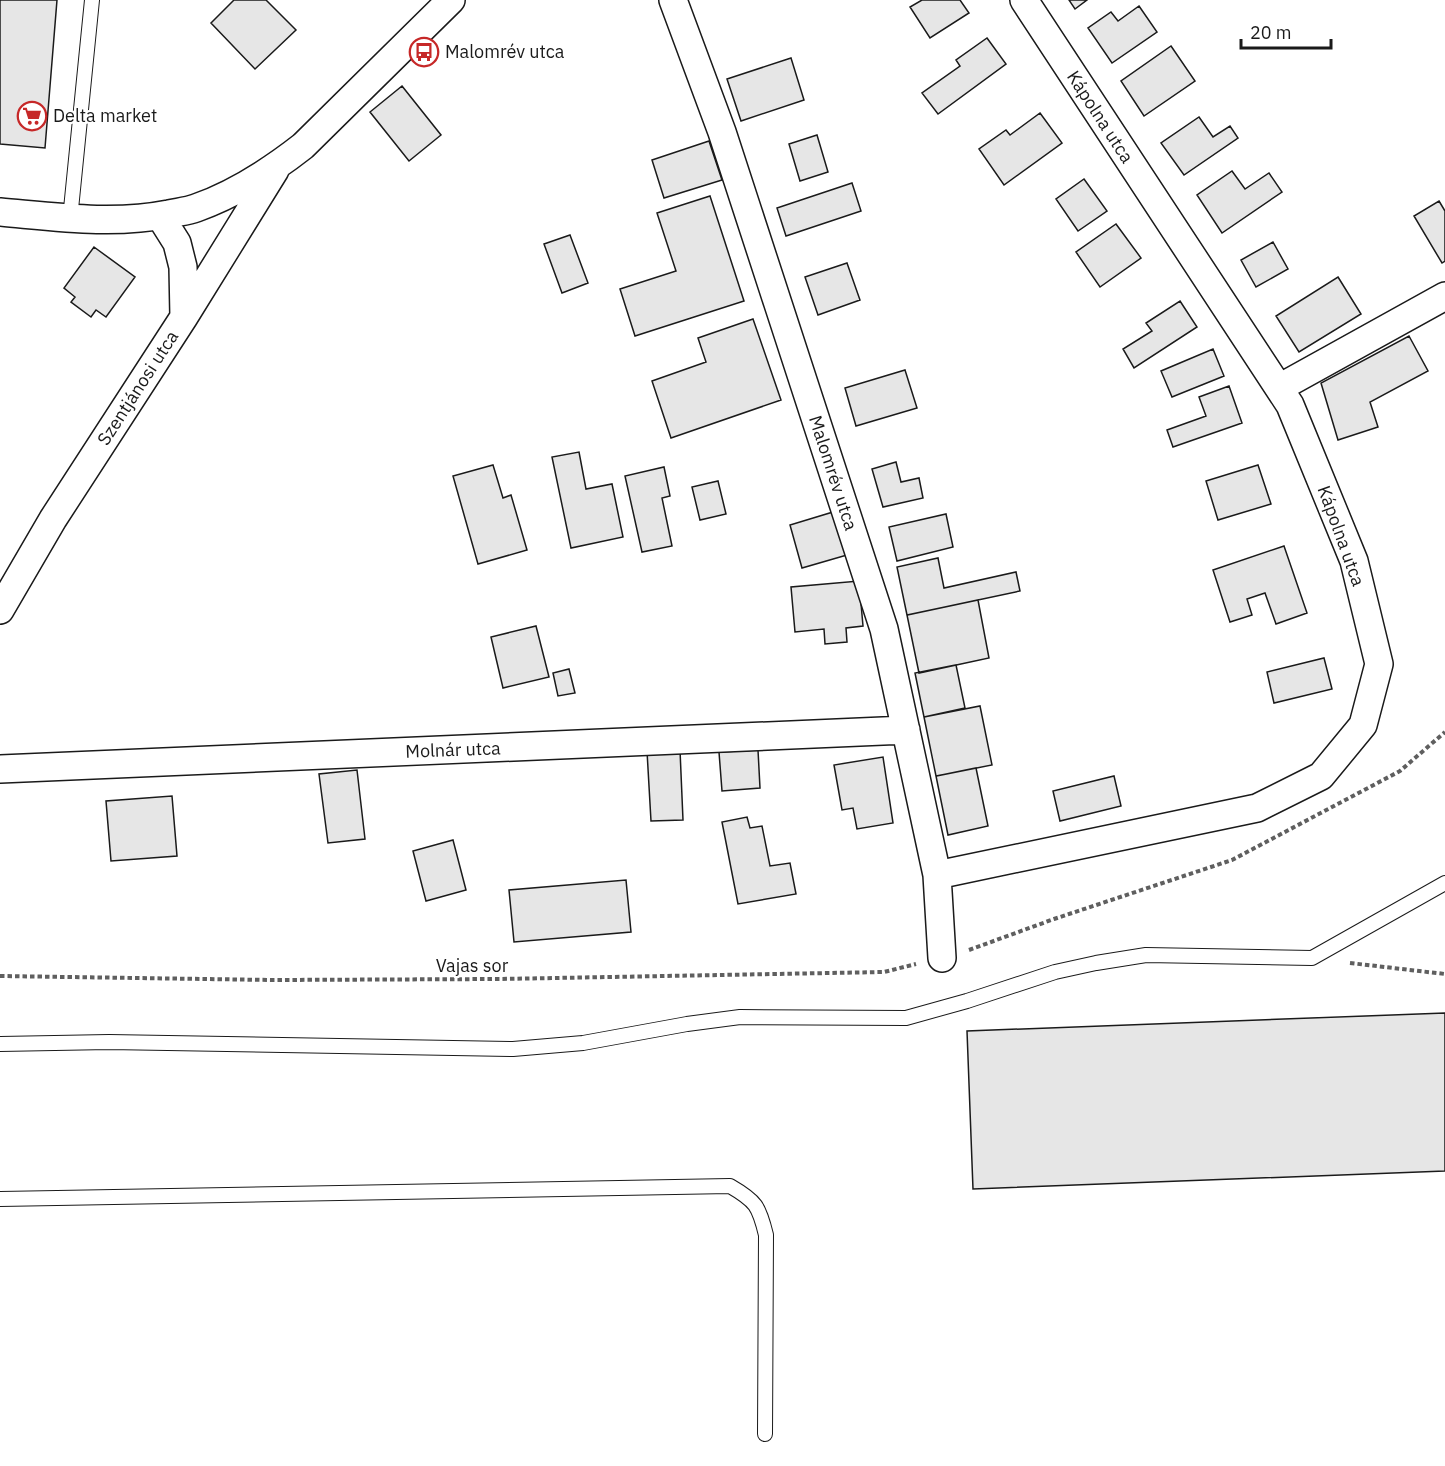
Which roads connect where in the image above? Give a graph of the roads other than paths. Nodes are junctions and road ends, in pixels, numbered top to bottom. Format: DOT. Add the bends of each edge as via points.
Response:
graph roads {
  1 [pos="92,0"];
  2 [pos="451,0"];
  3 [pos="673,0"];
  4 [pos="1024,0"];
  5 [pos="277,166"];
  6 [pos="0,212"];
  7 [pos="160,216"];
  8 [pos="69,219"];
  9 [pos="1445,296"];
  10 [pos="184,317"];
  11 [pos="1280,388"];
  12 [pos="0,610"];
  13 [pos="906,730"];
  14 [pos="0,770"];
  15 [pos="937,875"];
  16 [pos="1445,883"];
  17 [pos="942,958"];
  18 [pos="0,1044"];
  19 [pos="0,1199"];
  20 [pos="765,1434"];
  1 -- 8 [label="lane"];
  2 -- 5 [label="street" via="303,146"];
  3 -- 13 [label="street, Malomrév utca" via="722,132 884,629"];
  4 -- 11 [label="street, Kápolna utca"];
  5 -- 7 [label="street" via="235,192 195,209"];
  5 -- 10 [label="street, Szentjánosi utca"];
  6 -- 8 [label="street"];
  7 -- 8 [label="street"];
  7 -- 10 [label="street" via="177,243 183,267"];
  9 -- 11 [label="street"];
  10 -- 12 [label="street, Szentjánosi utca" via="53,519"];
  11 -- 15 [label="street, Kápolna utca" via="1354,561 1379,664 1363,725 1321,776 1257,808"];
  13 -- 14 [label="street, Molnár utca"];
  13 -- 15 [label="street, Malomrév utca"];
  15 -- 17 [label="street, Malomrév utca"];
  16 -- 18 [label="lane" via="1312,958 1146,955 1055,972 906,1018 740,1017 583,1042 513,1048"];
  19 -- 20 [label="lane" via="730,1186 759,1209 766,1235"];
}
